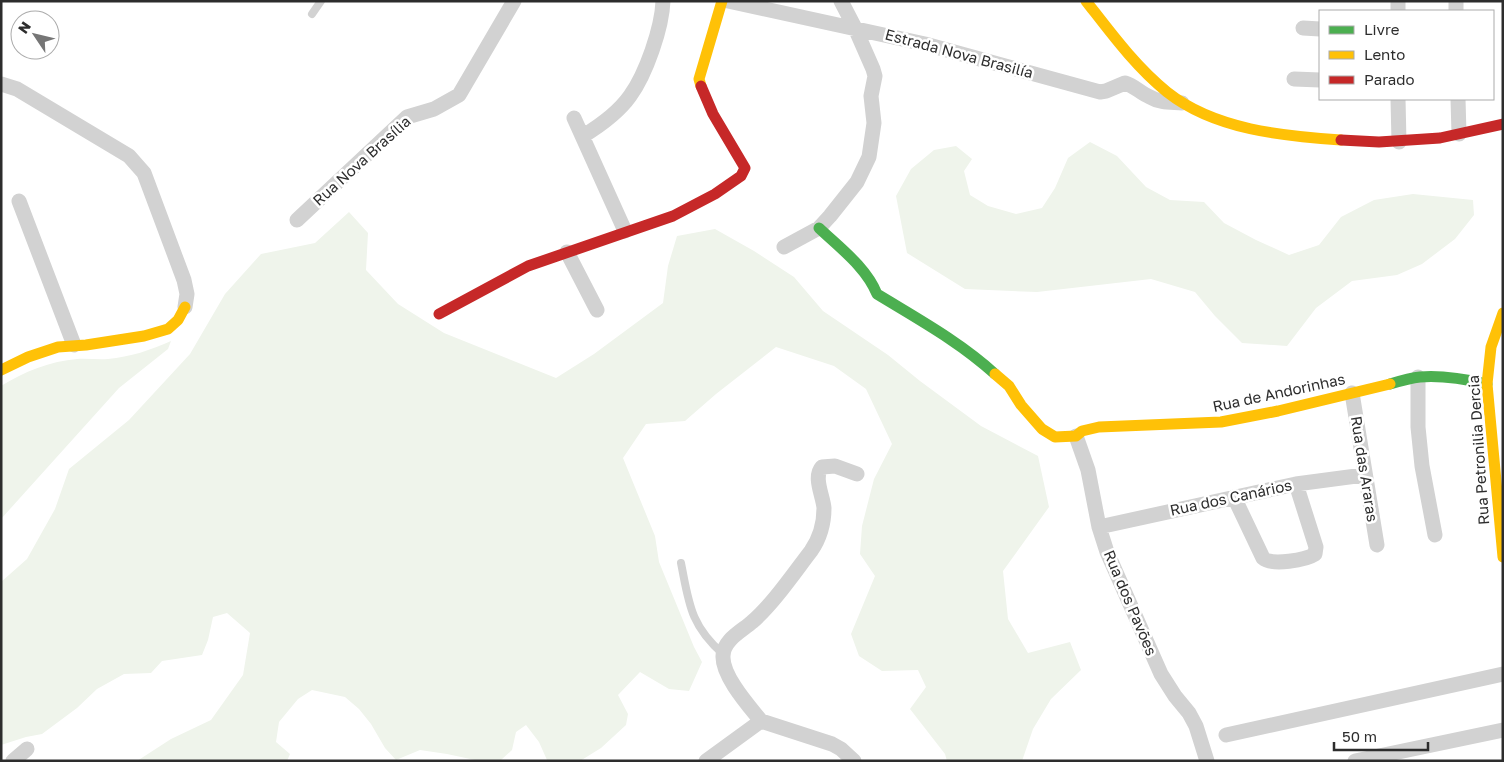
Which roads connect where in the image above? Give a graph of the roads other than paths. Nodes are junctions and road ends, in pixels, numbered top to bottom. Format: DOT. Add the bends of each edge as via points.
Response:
graph roads {
  1 [pos="321,1"];
  2 [pos="514,1"];
  3 [pos="663,1"];
  4 [pos="722,1"];
  5 [pos="728,1"];
  6 [pos="840,1"];
  7 [pos="1086,1"];
  8 [pos="312,14"];
  9 [pos="855,28"];
  10 [pos="1303,28"];
  11 [pos="1319,29"];
  12 [pos="1294,79"];
  13 [pos="1319,80"];
  14 [pos="1,84"];
  15 [pos="1398,100"];
  16 [pos="1458,100"];
  17 [pos="1183,103"];
  18 [pos="574,118"];
  19 [pos="1503,124"];
  20 [pos="1460,134"];
  21 [pos="583,136"];
  22 [pos="1399,142"];
  23 [pos="19,201"];
  24 [pos="297,220"];
  25 [pos="818,228"];
  26 [pos="625,232"];
  27 [pos="784,247"];
  28 [pos="567,252"];
  29 [pos="185,307"];
  30 [pos="597,310"];
  31 [pos="1503,313"];
  32 [pos="439,314"];
  33 [pos="74,345"];
  34 [pos="1,370"];
  35 [pos="1418,377"];
  36 [pos="1487,384"];
  37 [pos="1352,393"];
  38 [pos="1076,436"];
  39 [pos="857,474"];
  40 [pos="1364,475"];
  41 [pos="1296,484"];
  42 [pos="1234,497"];
  43 [pos="1098,527"];
  44 [pos="1435,535"];
  45 [pos="1377,545"];
  46 [pos="1503,558"];
  47 [pos="681,563"];
  48 [pos="723,654"];
  49 [pos="1503,674"];
  50 [pos="761,721"];
  51 [pos="1503,730"];
  52 [pos="1226,735"];
  53 [pos="27,749"];
  54 [pos="13,761"];
  55 [pos="706,761"];
  56 [pos="854,761"];
  57 [pos="1207,761"];
  58 [pos="1355,761"];
  1 -- 8 [label="lane"];
  2 -- 24 [label="street, Rua Nova Brasília" via="459,95 434,109 407,117"];
  3 -- 21 [label="street" via="659,30 631,95 598,127"];
  4 -- 26 [label="street" via="699,79 707,103 743,164 744,172 733,183 673,216"];
  5 -- 9 [label="street, Estrada Nova Brasilía"];
  6 -- 9 [label="street"];
  7 -- 17 [label="street" via="1146,73"];
  9 -- 17 [label="street, Estrada Nova Brasilía" via="1100,92 1124,83 1161,102"];
  9 -- 25 [label="street" via="874,69 872,144 857,182"];
  10 -- 11 [label="street"];
  12 -- 13 [label="street"];
  14 -- 29 [label="street" via="17,89 129,156 144,173 184,280"];
  15 -- 22 [label="street"];
  16 -- 20 [label="street"];
  17 -- 22 [label="street" via="1220,119 1272,132"];
  18 -- 21 [label="street"];
  19 -- 20 [label="street"];
  20 -- 22 [label="street"];
  21 -- 26 [label="street"];
  23 -- 33 [label="street"];
  25 -- 27 [label="street"];
  25 -- 38 [label="street" via="864,271 877,294 940,332 1010,386 1021,405 1042,429 1054,437"];
  26 -- 28 [label="street"];
  28 -- 30 [label="street"];
  28 -- 32 [label="street" via="528,266"];
  29 -- 33 [label="street" via="168,329 144,336"];
  31 -- 36 [label="street, Rua Petronilia Dercia" via="1493,334"];
  33 -- 34 [label="street" via="28,357"];
  35 -- 36 [label="street, Rua de Andorinhas" via="1433,375"];
  35 -- 37 [label="street, Rua de Andorinhas"];
  35 -- 44 [label="street" via="1422,466"];
  36 -- 46 [label="street, Rua Petronilia Dercia"];
  37 -- 38 [label="street, Rua de Andorinhas" via="1221,422 1099,426"];
  37 -- 40 [label="street, Rua das Araras"];
  38 -- 43 [label="street, Rua dos Pavões" via="1090,481"];
  39 -- 48 [label="street" via="835,466 819,470 824,506 820,537 761,613 732,638"];
  40 -- 41 [label="street, Rua dos Canários"];
  40 -- 45 [label="street, Rua das Araras"];
  41 -- 42 [label="street, Rua dos Canários"];
  41 -- 42 [label="street" via="1316,547 1315,554 1309,558 1267,561"];
  42 -- 43 [label="street, Rua dos Canários"];
  43 -- 57 [label="street, Rua dos Pavões" via="1142,635 1166,684 1192,720"];
  47 -- 48 [label="lane" via="689,604 698,626"];
  48 -- 50 [label="street" via="723,662 733,682"];
  49 -- 52 [label="street"];
  50 -- 55 [label="street"];
  50 -- 56 [label="street" via="832,744"];
  51 -- 58 [label="street"];
  53 -- 54 [label="street"];
}
